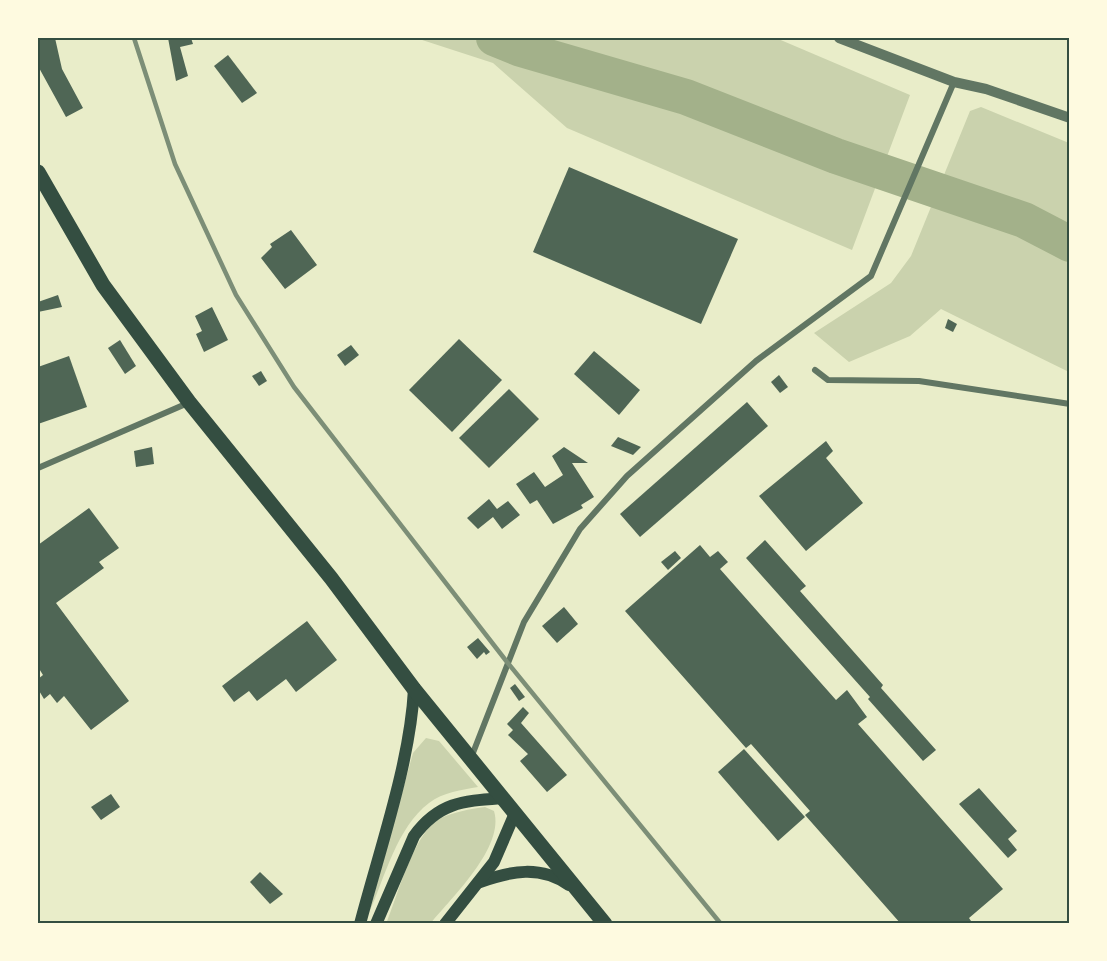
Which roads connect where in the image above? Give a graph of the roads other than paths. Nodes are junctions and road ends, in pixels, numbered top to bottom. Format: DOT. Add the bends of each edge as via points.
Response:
graph roads {
  1 [pos="839,38"];
  2 [pos="954,82"];
  3 [pos="1070,118"];
  4 [pos="38,172"];
  5 [pos="815,370"];
  6 [pos="189,402"];
  7 [pos="1070,404"];
  8 [pos="38,468"];
  9 [pos="414,689"];
  10 [pos="470,758"];
  11 [pos="503,798"];
  12 [pos="515,813"];
  13 [pos="479,883"];
  14 [pos="580,893"];
  15 [pos="360,924"];
  16 [pos="376,924"];
  17 [pos="445,924"];
  18 [pos="605,924"];
  1 -- 2 [label="street"];
  2 -- 3 [label="street" via="986,88"];
  2 -- 10 [label="street" via="871,276 756,361 627,476 580,529 524,622"];
  4 -- 6 [label="main road" via="104,285"];
  5 -- 7 [label="street" via="828,380 919,381"];
  6 -- 8 [label="street"];
  6 -- 9 [label="main road" via="331,578"];
  9 -- 10 [label="main road"];
  9 -- 15 [label="main road" via="406,750"];
  10 -- 11 [label="main road"];
  11 -- 12 [label="main road"];
  11 -- 16 [label="main road" via="468,801 434,813 423,823"];
  12 -- 13 [label="main road" via="502,847"];
  12 -- 14 [label="main road"];
  13 -- 14 [label="main road" via="511,872 542,872"];
  13 -- 17 [label="main road"];
  14 -- 18 [label="main road"];
}
